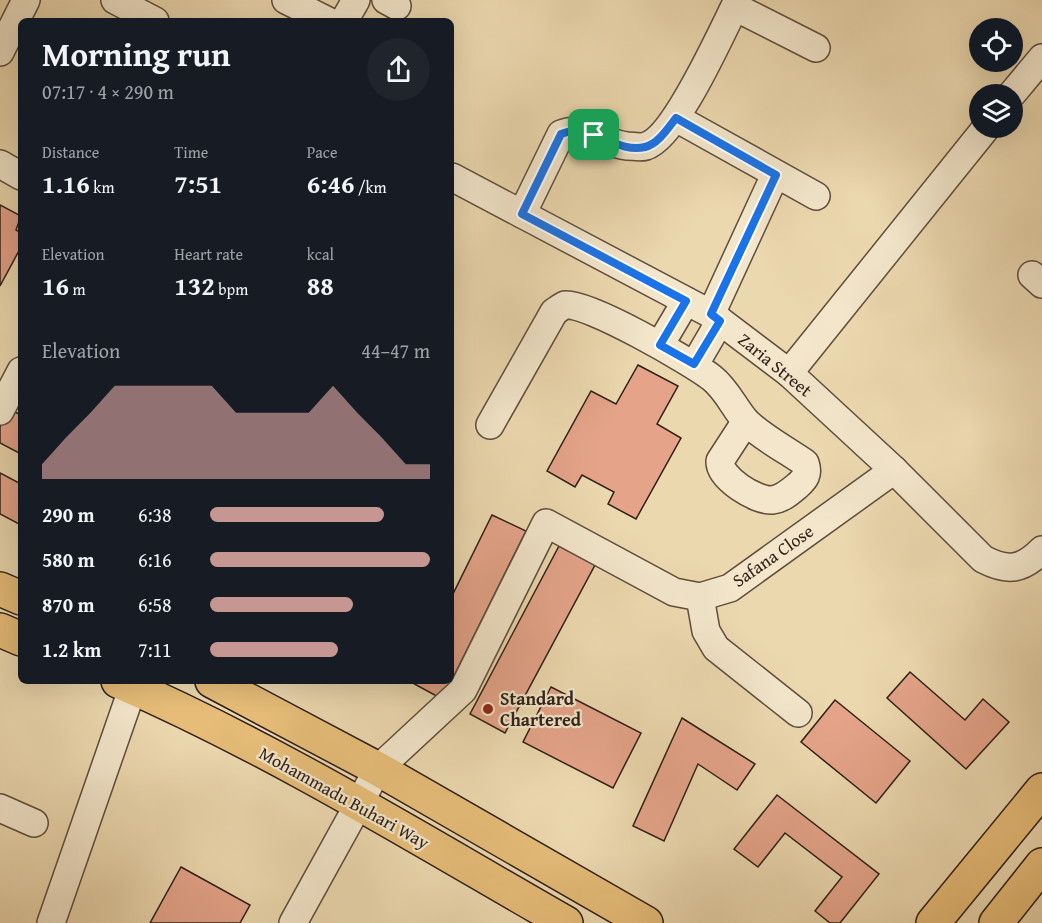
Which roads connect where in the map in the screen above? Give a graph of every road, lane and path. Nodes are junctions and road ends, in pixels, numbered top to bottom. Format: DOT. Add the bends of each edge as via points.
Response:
graph roads {
  1 [pos="26,0"];
  2 [pos="115,0"];
  3 [pos="286,0"];
  4 [pos="356,0"];
  5 [pos="736,3"];
  6 [pos="149,18"];
  7 [pos="322,18"];
  8 [pos="346,18"];
  9 [pos="816,48"];
  10 [pos="0,52"];
  11 [pos="1042,58"];
  12 [pos="1020,84"];
  13 [pos="676,118"];
  14 [pos="978,138"];
  15 [pos="0,164"];
  16 [pos="18,174"];
  17 [pos="776,175"];
  18 [pos="454,178"];
  19 [pos="816,196"];
  20 [pos="522,214"];
  21 [pos="686,301"];
  22 [pos="715,317"];
  23 [pos="660,345"];
  24 [pos="694,364"];
  25 [pos="789,373"];
  26 [pos="18,377"];
  27 [pos="0,411"];
  28 [pos="746,422"];
  29 [pos="490,425"];
  30 [pos="894,470"];
  31 [pos="1042,550"];
  32 [pos="0,590"];
  33 [pos="18,597"];
  34 [pos="700,597"];
  35 [pos="0,630"];
  36 [pos="18,638"];
  37 [pos="126,684"];
  38 [pos="225,684"];
  39 [pos="798,713"];
  40 [pos="378,769"];
  41 [pos="1042,790"];
  42 [pos="358,803"];
  43 [pos="0,808"];
  44 [pos="34,823"];
  45 [pos="1042,865"];
  46 [pos="51,923"];
  47 [pos="293,923"];
  48 [pos="566,923"];
  49 [pos="646,923"];
  50 [pos="933,923"];
  51 [pos="996,923"];
  1 -- 10 [label="street"];
  2 -- 6 [label="street"];
  3 -- 7 [label="street"];
  4 -- 8 [label="street"];
  5 -- 9 [label="street"];
  5 -- 13 [label="street"];
  11 -- 12 [label="street"];
  13 -- 17 [label="street"];
  13 -- 20 [label="street" via="660,138 645,147 622,145 580,131 561,134"];
  14 -- 25 [label="street"];
  15 -- 16 [label="street"];
  17 -- 19 [label="street"];
  17 -- 22 [label="street"];
  18 -- 20 [label="street, Zaria Street"];
  20 -- 21 [label="street, Zaria Street"];
  21 -- 22 [label="street, Zaria Street"];
  21 -- 23 [label="street"];
  22 -- 24 [label="street"];
  22 -- 25 [label="street, Zaria Street"];
  23 -- 24 [label="street"];
  23 -- 29 [label="street" via="580,307 565,305 554,312"];
  24 -- 28 [label="street" via="731,396"];
  25 -- 30 [label="street, Zaria Street"];
  26 -- 27 [label="street"];
  30 -- 31 [label="street, Zaria Street" via="983,559 1000,568 1016,567"];
  30 -- 34 [label="street, Safana Close" via="730,588"];
  32 -- 33 [label="main road"];
  34 -- 39 [label="street" via="706,631 716,648"];
  34 -- 40 [label="street, Safana Close" via="674,592 546,523 463,690"];
  35 -- 36 [label="main road"];
  37 -- 42 [label="main road, Mohammadu Buhari Way"];
  37 -- 46 [label="street"];
  38 -- 40 [label="main road"];
  40 -- 42 [label="street"];
  40 -- 49 [label="main road"];
  41 -- 50 [label="main road"];
  42 -- 47 [label="street"];
  42 -- 48 [label="main road, Mohammadu Buhari Way"];
  43 -- 44 [label="street"];
  45 -- 51 [label="main road"];
}
